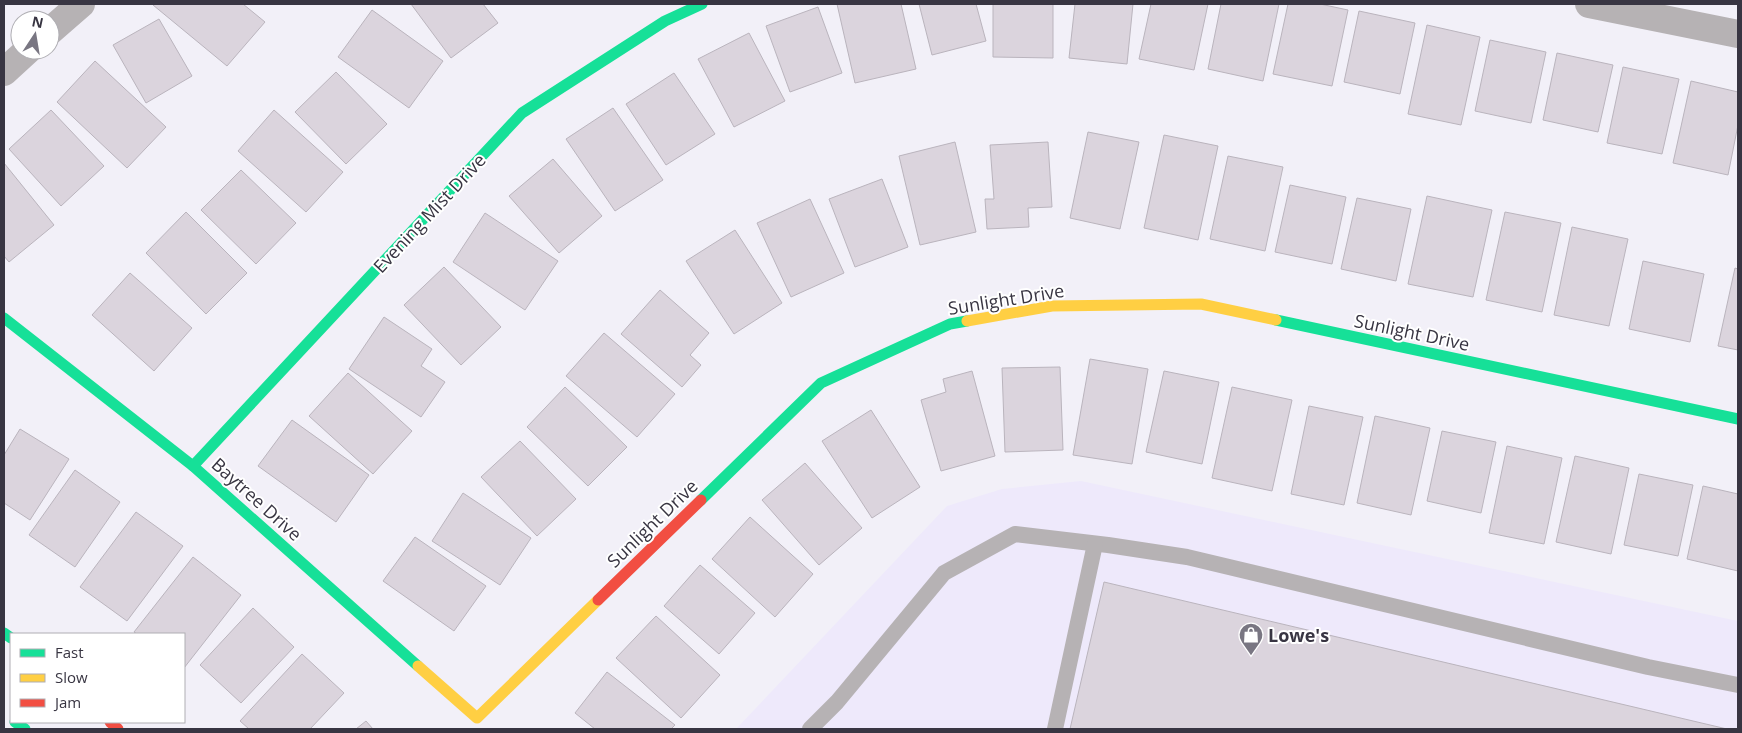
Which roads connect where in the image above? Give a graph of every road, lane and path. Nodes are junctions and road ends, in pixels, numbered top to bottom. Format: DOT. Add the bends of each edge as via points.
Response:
graph roads {
  1 [pos="81,4"];
  2 [pos="702,4"];
  3 [pos="1589,4"];
  4 [pos="60,22"];
  5 [pos="1738,34"];
  6 [pos="17,60"];
  7 [pos="4,72"];
  8 [pos="4,318"];
  9 [pos="1738,419"];
  10 [pos="193,466"];
  11 [pos="1095,544"];
  12 [pos="1738,685"];
  13 [pos="477,718"];
  14 [pos="812,729"];
  15 [pos="1055,729"];
  1 -- 4 [label="street"];
  2 -- 10 [label="street, Evening Mist Drive" via="666,21 522,113"];
  3 -- 5 [label="street"];
  6 -- 7 [label="street"];
  8 -- 10 [label="street, Baytree Drive"];
  9 -- 13 [label="street, Sunlight Drive" via="1201,304 1052,306 950,324 821,383"];
  10 -- 13 [label="street, Baytree Drive"];
  11 -- 12 [label="lane" via="1188,557 1648,667"];
  11 -- 14 [label="lane" via="1016,534 944,574"];
  11 -- 15 [label="lane"];
}
